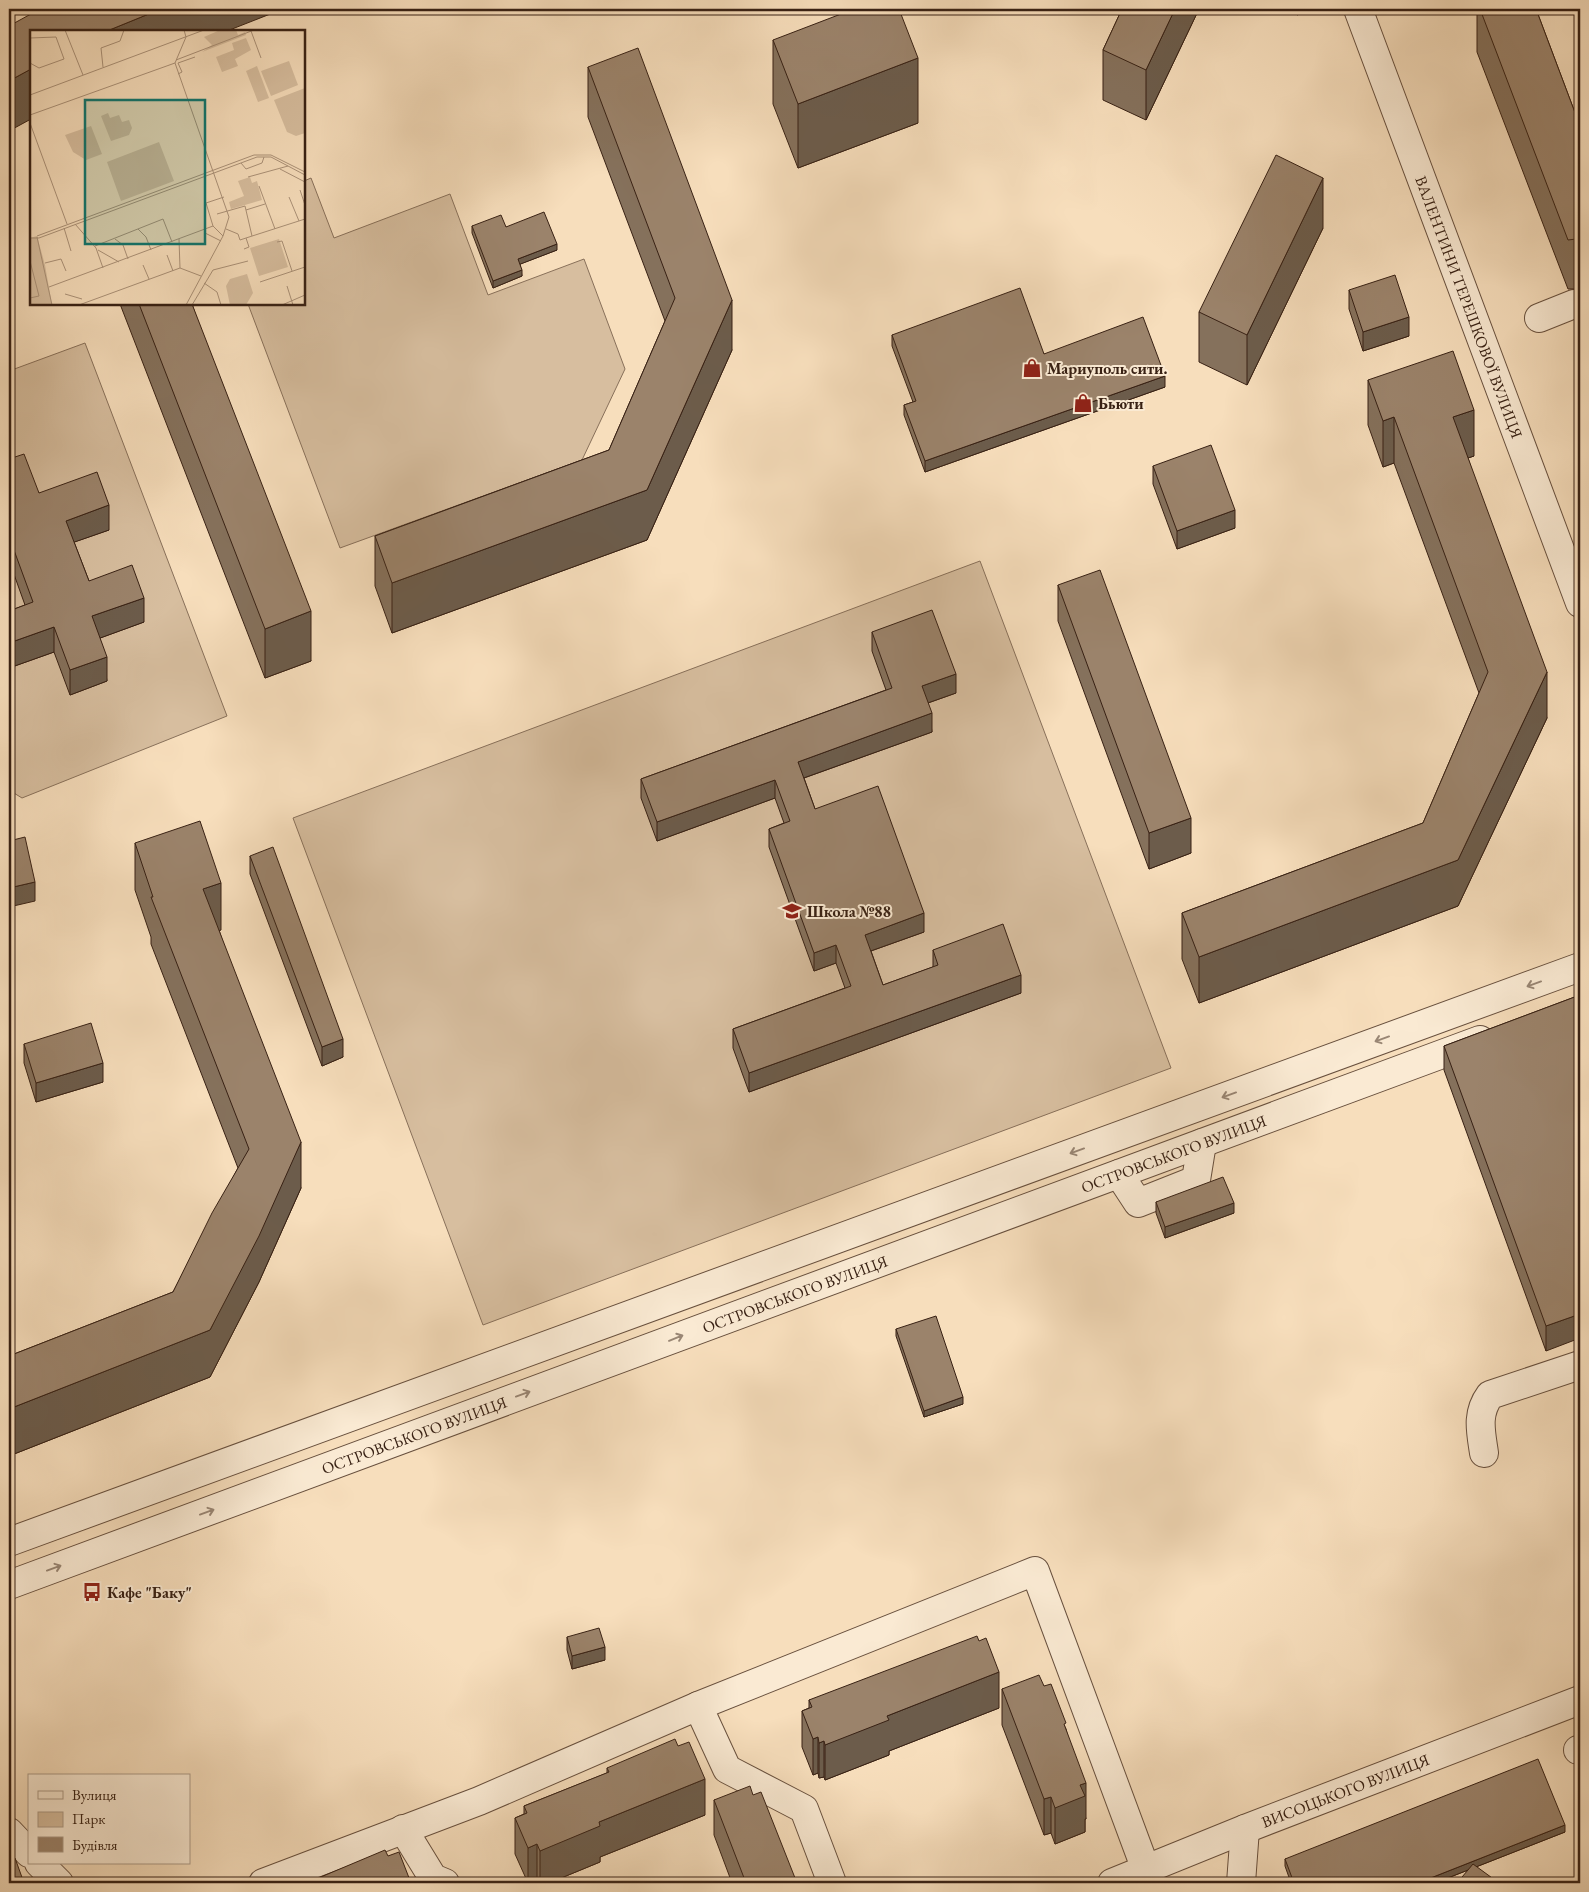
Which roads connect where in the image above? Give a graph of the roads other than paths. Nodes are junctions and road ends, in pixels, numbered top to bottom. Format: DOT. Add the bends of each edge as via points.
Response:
graph roads {
  1 [pos="1358,9"];
  2 [pos="1574,304"];
  3 [pos="1539,318"];
  4 [pos="1580,603"];
  5 [pos="1580,967"];
  6 [pos="1506,1030"];
  7 [pos="1580,1365"];
  8 [pos="1484,1453"];
  9 [pos="9,1542"];
  10 [pos="9,1585"];
  11 [pos="1580,1700"];
  12 [pos="698,1706"];
  13 [pos="404,1829"];
  14 [pos="1245,1829"];
  15 [pos="9,1832"];
  16 [pos="28,1852"];
  17 [pos="40,1864"];
  18 [pos="1146,1870"];
  19 [pos="59,1883"];
  20 [pos="263,1883"];
  21 [pos="446,1883"];
  22 [pos="832,1883"];
  23 [pos="1112,1883"];
  24 [pos="1241,1883"];
  1 -- 4 [label="street, ВАЛЕНТИНИ ТЕРЕШКОВОЇ ВУЛИЦЯ"];
  2 -- 3 [label="street"];
  5 -- 9 [label="street, one-way"];
  10 -- 6 [label="street, ОСТРОВСЬКОГО ВУЛИЦЯ, one-way"];
  7 -- 8 [label="street" via="1490,1395 1483,1403 1480,1417"];
  11 -- 14 [label="street, ВИСОЦЬКОГО ВУЛИЦЯ"];
  12 -- 13 [label="street" via="479,1801"];
  12 -- 18 [label="street" via="1035,1571"];
  12 -- 22 [label="street" via="727,1769 804,1809"];
  13 -- 20 [label="street"];
  13 -- 21 [label="street" via="433,1878"];
  14 -- 18 [label="street, ВИСОЦЬКОГО ВУЛИЦЯ"];
  14 -- 24 [label="street"];
  15 -- 16 [label="street"];
  17 -- 19 [label="street"];
  18 -- 23 [label="street, ВИСОЦЬКОГО ВУЛИЦЯ"];
}
